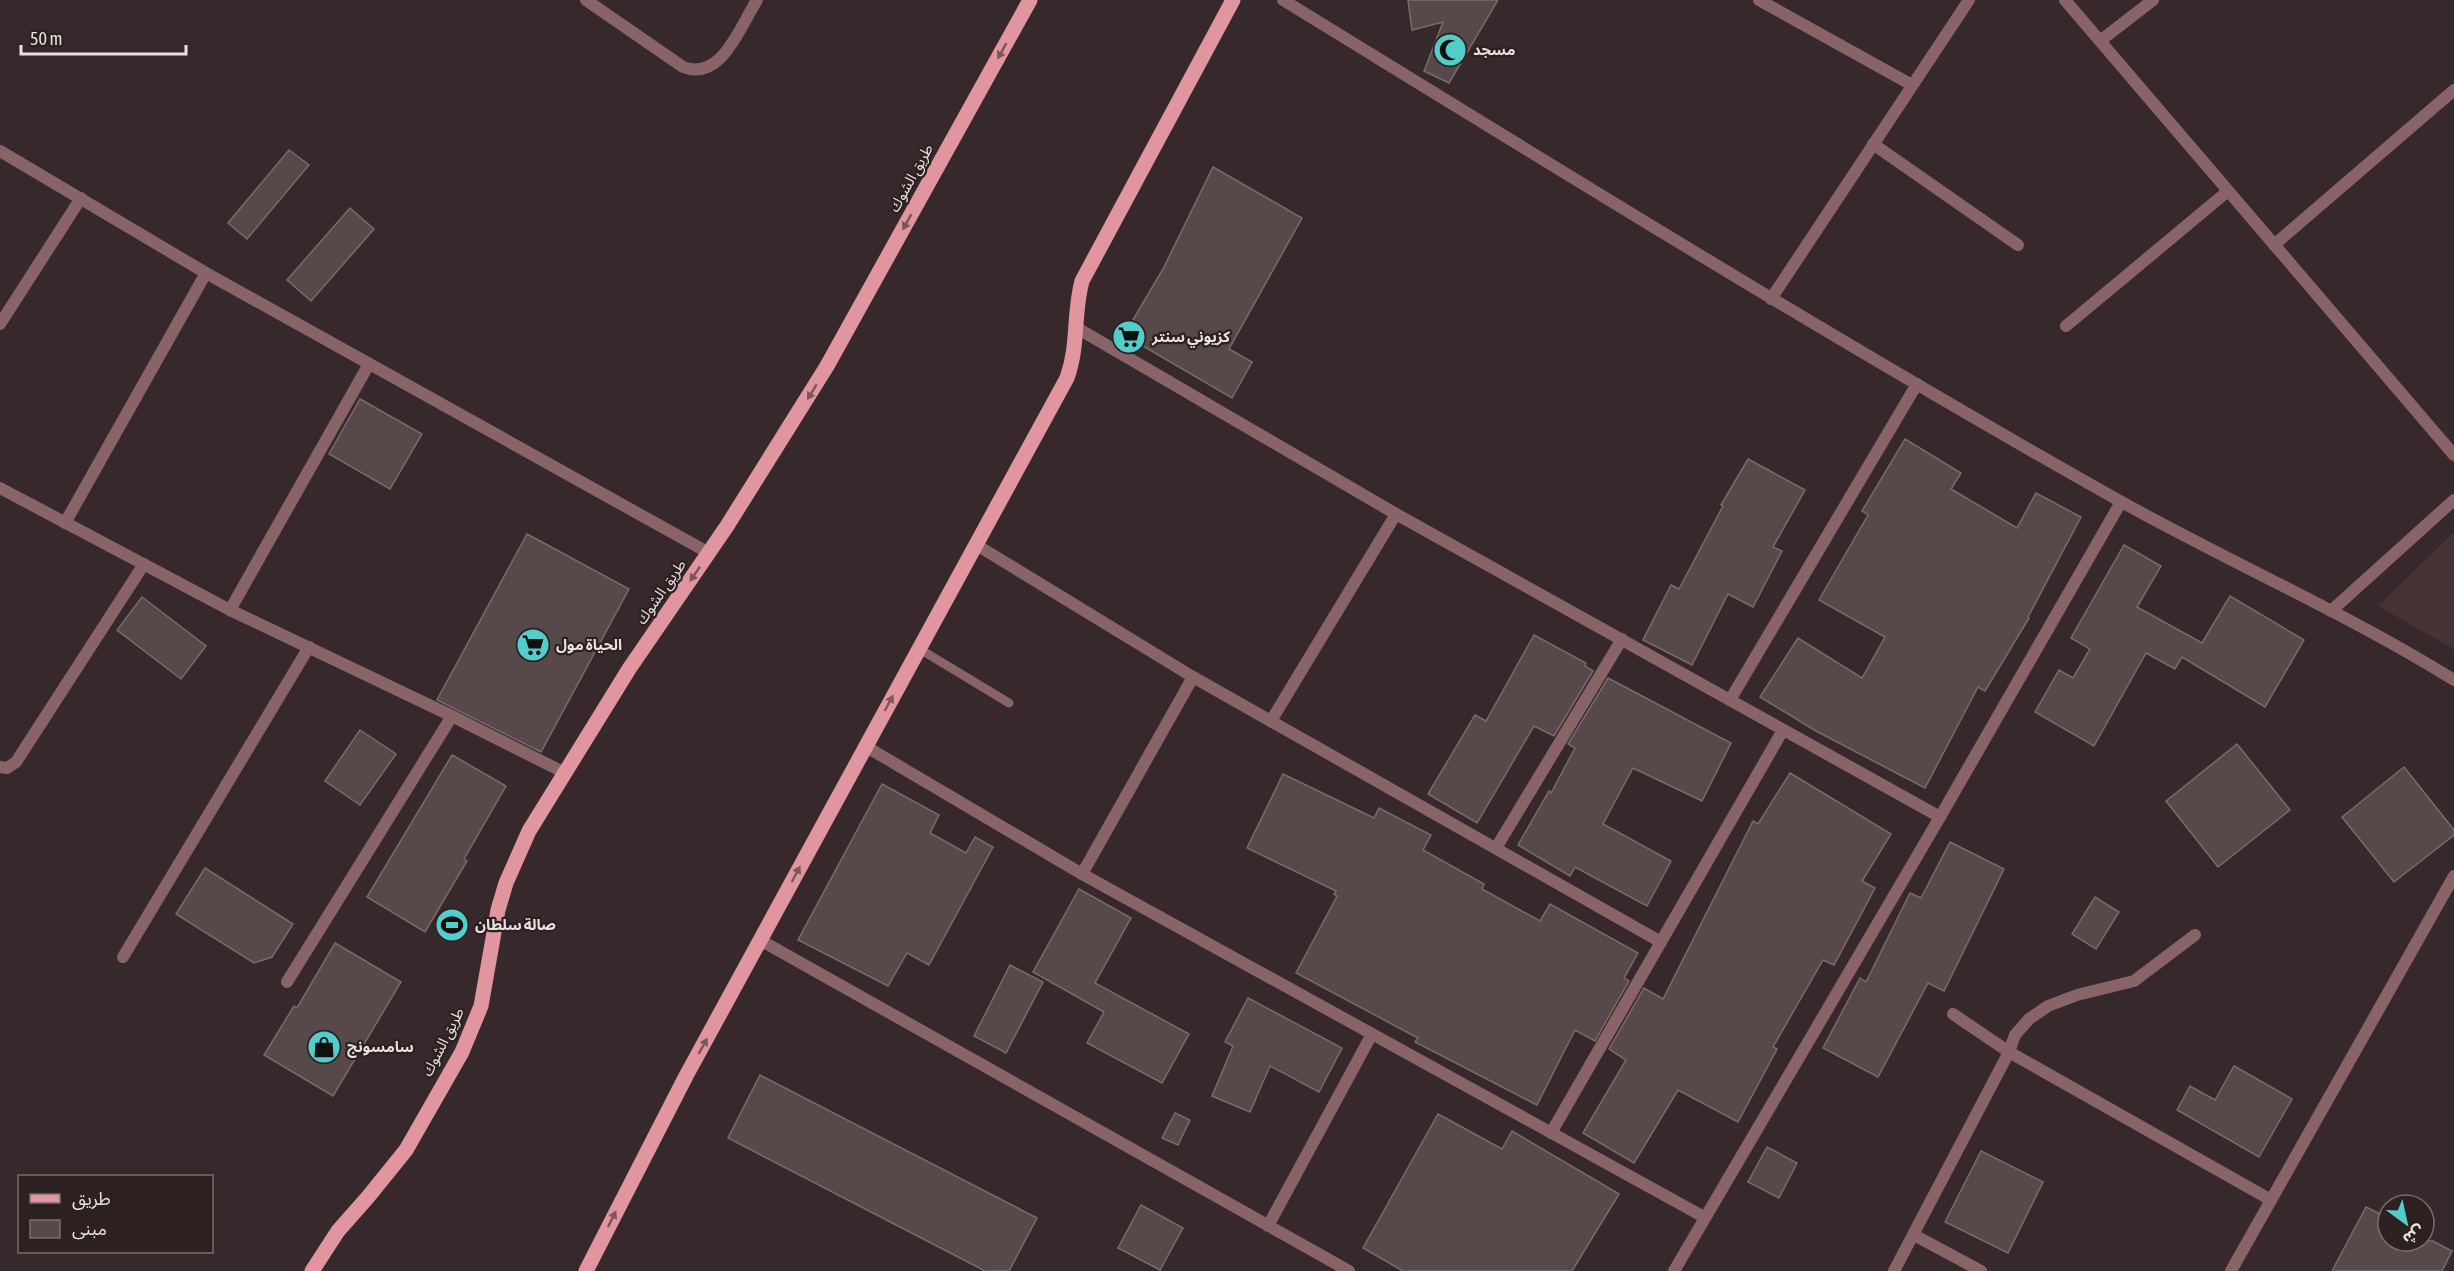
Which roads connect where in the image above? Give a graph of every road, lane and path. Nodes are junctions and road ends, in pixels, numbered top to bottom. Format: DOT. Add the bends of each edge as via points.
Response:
graph roads {
  1 [pos="586,0"];
  2 [pos="757,0"];
  3 [pos="1030,0"];
  4 [pos="1233,0"];
  5 [pos="1283,0"];
  6 [pos="1759,0"];
  7 [pos="1969,0"];
  8 [pos="2065,0"];
  9 [pos="2153,0"];
  10 [pos="2100,41"];
  11 [pos="1912,86"];
  12 [pos="2454,90"];
  13 [pos="1874,144"];
  14 [pos="0,151"];
  15 [pos="2228,191"];
  16 [pos="81,198"];
  17 [pos="2018,245"];
  18 [pos="2274,245"];
  19 [pos="206,273"];
  20 [pos="1771,299"];
  21 [pos="0,324"];
  22 [pos="2066,326"];
  23 [pos="1077,328"];
  24 [pos="369,364"];
  25 [pos="1917,384"];
  26 [pos="2454,455"];
  27 [pos="0,488"];
  28 [pos="2454,500"];
  29 [pos="2121,502"];
  30 [pos="1396,514"];
  31 [pos="65,523"];
  32 [pos="975,544"];
  33 [pos="709,553"];
  34 [pos="144,564"];
  35 [pos="230,610"];
  36 [pos="2331,611"];
  37 [pos="1622,639"];
  38 [pos="309,647"];
  39 [pos="918,648"];
  40 [pos="1193,677"];
  41 [pos="2454,680"];
  42 [pos="1730,700"];
  43 [pos="1009,703"];
  44 [pos="452,716"];
  45 [pos="1271,721"];
  46 [pos="1783,730"];
  47 [pos="865,746"];
  48 [pos="0,767"];
  49 [pos="565,773"];
  50 [pos="1940,817"];
  51 [pos="1496,848"];
  52 [pos="1082,874"];
  53 [pos="2454,876"];
  54 [pos="2195,935"];
  55 [pos="760,940"];
  56 [pos="1661,942"];
  57 [pos="123,957"];
  58 [pos="287,982"];
  59 [pos="1953,1014"];
  60 [pos="1372,1034"];
  61 [pos="2009,1052"];
  62 [pos="1551,1133"];
  63 [pos="2271,1200"];
  64 [pos="1704,1217"];
  65 [pos="1268,1226"];
  66 [pos="1914,1235"];
  67 [pos="312,1271"];
  68 [pos="586,1271"];
  69 [pos="1348,1271"];
  70 [pos="1674,1271"];
  71 [pos="1894,1271"];
  72 [pos="1981,1271"];
  73 [pos="2231,1271"];
  1 -- 2 [label="street" via="683,68 698,71 718,62"];
  3 -- 33 [label="main road, طريق الشوك, one-way" via="827,366"];
  4 -- 23 [label="main road" via="1082,281 1076,306"];
  5 -- 20 [label="street"];
  6 -- 11 [label="street"];
  7 -- 11 [label="street"];
  8 -- 10 [label="street"];
  9 -- 10 [label="street"];
  10 -- 15 [label="street"];
  11 -- 13 [label="street"];
  12 -- 18 [label="street"];
  13 -- 17 [label="street"];
  13 -- 20 [label="street"];
  14 -- 16 [label="street"];
  15 -- 18 [label="street"];
  15 -- 22 [label="street"];
  16 -- 19 [label="street"];
  16 -- 21 [label="street"];
  18 -- 26 [label="street"];
  19 -- 24 [label="street"];
  19 -- 31 [label="street"];
  20 -- 25 [label="street"];
  23 -- 30 [label="street"];
  23 -- 32 [label="main road" via="1076,347 1066,378"];
  24 -- 33 [label="street"];
  24 -- 35 [label="street"];
  25 -- 29 [label="street"];
  25 -- 42 [label="street"];
  27 -- 31 [label="street"];
  28 -- 36 [label="street"];
  29 -- 36 [label="street"];
  29 -- 50 [label="street"];
  30 -- 37 [label="street"];
  30 -- 45 [label="street"];
  31 -- 34 [label="street"];
  32 -- 39 [label="main road"];
  32 -- 40 [label="street"];
  33 -- 49 [label="main road, طريق الشوك, one-way" via="629,669"];
  34 -- 35 [label="street"];
  34 -- 48 [label="street" via="16,762 7,768"];
  35 -- 38 [label="street"];
  36 -- 41 [label="street"];
  37 -- 42 [label="street"];
  37 -- 51 [label="street"];
  38 -- 44 [label="street"];
  38 -- 57 [label="street"];
  39 -- 43 [label="lane"];
  47 -- 39 [label="main road, one-way"];
  40 -- 45 [label="street"];
  40 -- 52 [label="street"];
  42 -- 46 [label="street"];
  44 -- 49 [label="street"];
  44 -- 58 [label="street"];
  45 -- 51 [label="street"];
  46 -- 50 [label="street"];
  46 -- 56 [label="street"];
  47 -- 52 [label="street"];
  55 -- 47 [label="main road, one-way"];
  49 -- 67 [label="main road, طريق الشوك" via="529,831 506,883 481,1006 462,1052 406,1149 338,1231"];
  50 -- 64 [label="street"];
  51 -- 56 [label="street"];
  52 -- 60 [label="street"];
  53 -- 63 [label="street"];
  54 -- 61 [label="street" via="2134,981 2048,1006 2015,1035"];
  55 -- 65 [label="street"];
  68 -- 55 [label="main road, one-way"];
  56 -- 62 [label="street"];
  59 -- 61 [label="street"];
  60 -- 62 [label="street"];
  60 -- 65 [label="street"];
  61 -- 63 [label="street"];
  61 -- 66 [label="street"];
  62 -- 64 [label="street"];
  63 -- 73 [label="street"];
  64 -- 70 [label="street"];
  65 -- 69 [label="street"];
  66 -- 71 [label="street"];
  66 -- 72 [label="street"];
}
